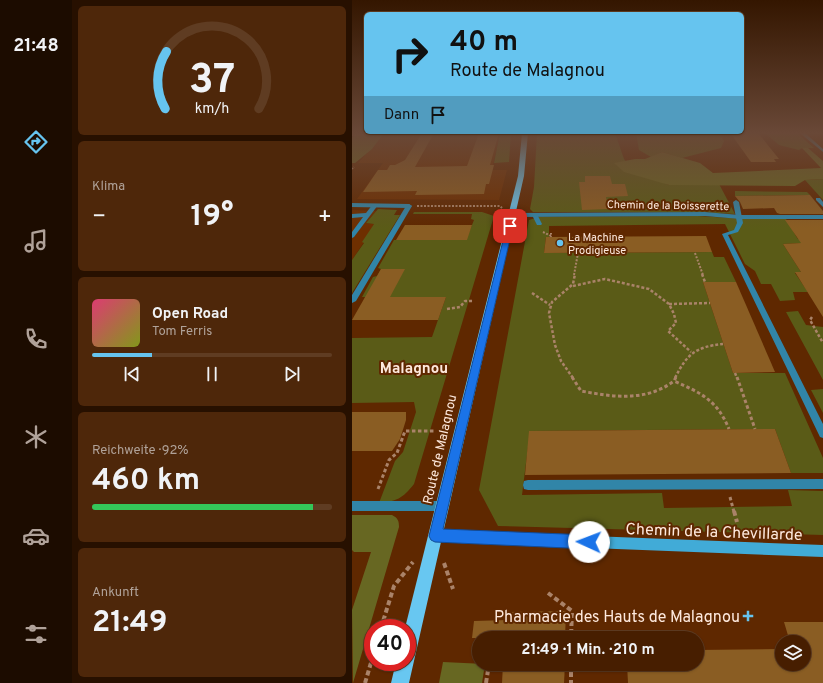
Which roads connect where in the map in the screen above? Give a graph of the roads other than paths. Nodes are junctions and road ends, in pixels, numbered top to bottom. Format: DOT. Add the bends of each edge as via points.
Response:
graph roads {
  1 [pos="522,165"];
  2 [pos="818,199"];
  3 [pos="736,202"];
  4 [pos="352,205"];
  5 [pos="375,205"];
  6 [pos="823,205"];
  7 [pos="512,215"];
  8 [pos="535,215"];
  9 [pos="352,216"];
  10 [pos="367,216"];
  11 [pos="740,217"];
  12 [pos="823,217"];
  13 [pos="539,224"];
  14 [pos="352,236"];
  15 [pos="352,301"];
  16 [pos="823,434"];
  17 [pos="823,484"];
  18 [pos="528,486"];
  19 [pos="352,506"];
  20 [pos="443,506"];
  21 [pos="435,536"];
  22 [pos="823,551"];
  23 [pos="415,619"];
  24 [pos="403,671"];
  25 [pos="400,683"];
  1 -- 7 [label="main road, Route de Malagnou"];
  2 -- 6 [label="street"];
  3 -- 11 [label="street"];
  4 -- 5 [label="street"];
  5 -- 10 [label="street"];
  5 -- 15 [label="street" via="409,206"];
  7 -- 8 [label="street, Chemin de la Boisserette"];
  7 -- 20 [label="main road, Route de Malagnou"];
  8 -- 11 [label="street, Chemin de la Boisserette" via="705,214"];
  8 -- 13 [label="street"];
  9 -- 10 [label="street"];
  10 -- 14 [label="street"];
  11 -- 12 [label="street, Chemin de la Boisserette"];
  11 -- 16 [label="street" via="736,231 725,234"];
  17 -- 18 [label="street"];
  19 -- 20 [label="street"];
  20 -- 21 [label="main road, Route de Malagnou"];
  21 -- 22 [label="street, Chemin de la Chevillarde"];
  21 -- 23 [label="main road, Route de Malagnou"];
  24 -- 25 [label="main road"];
}
